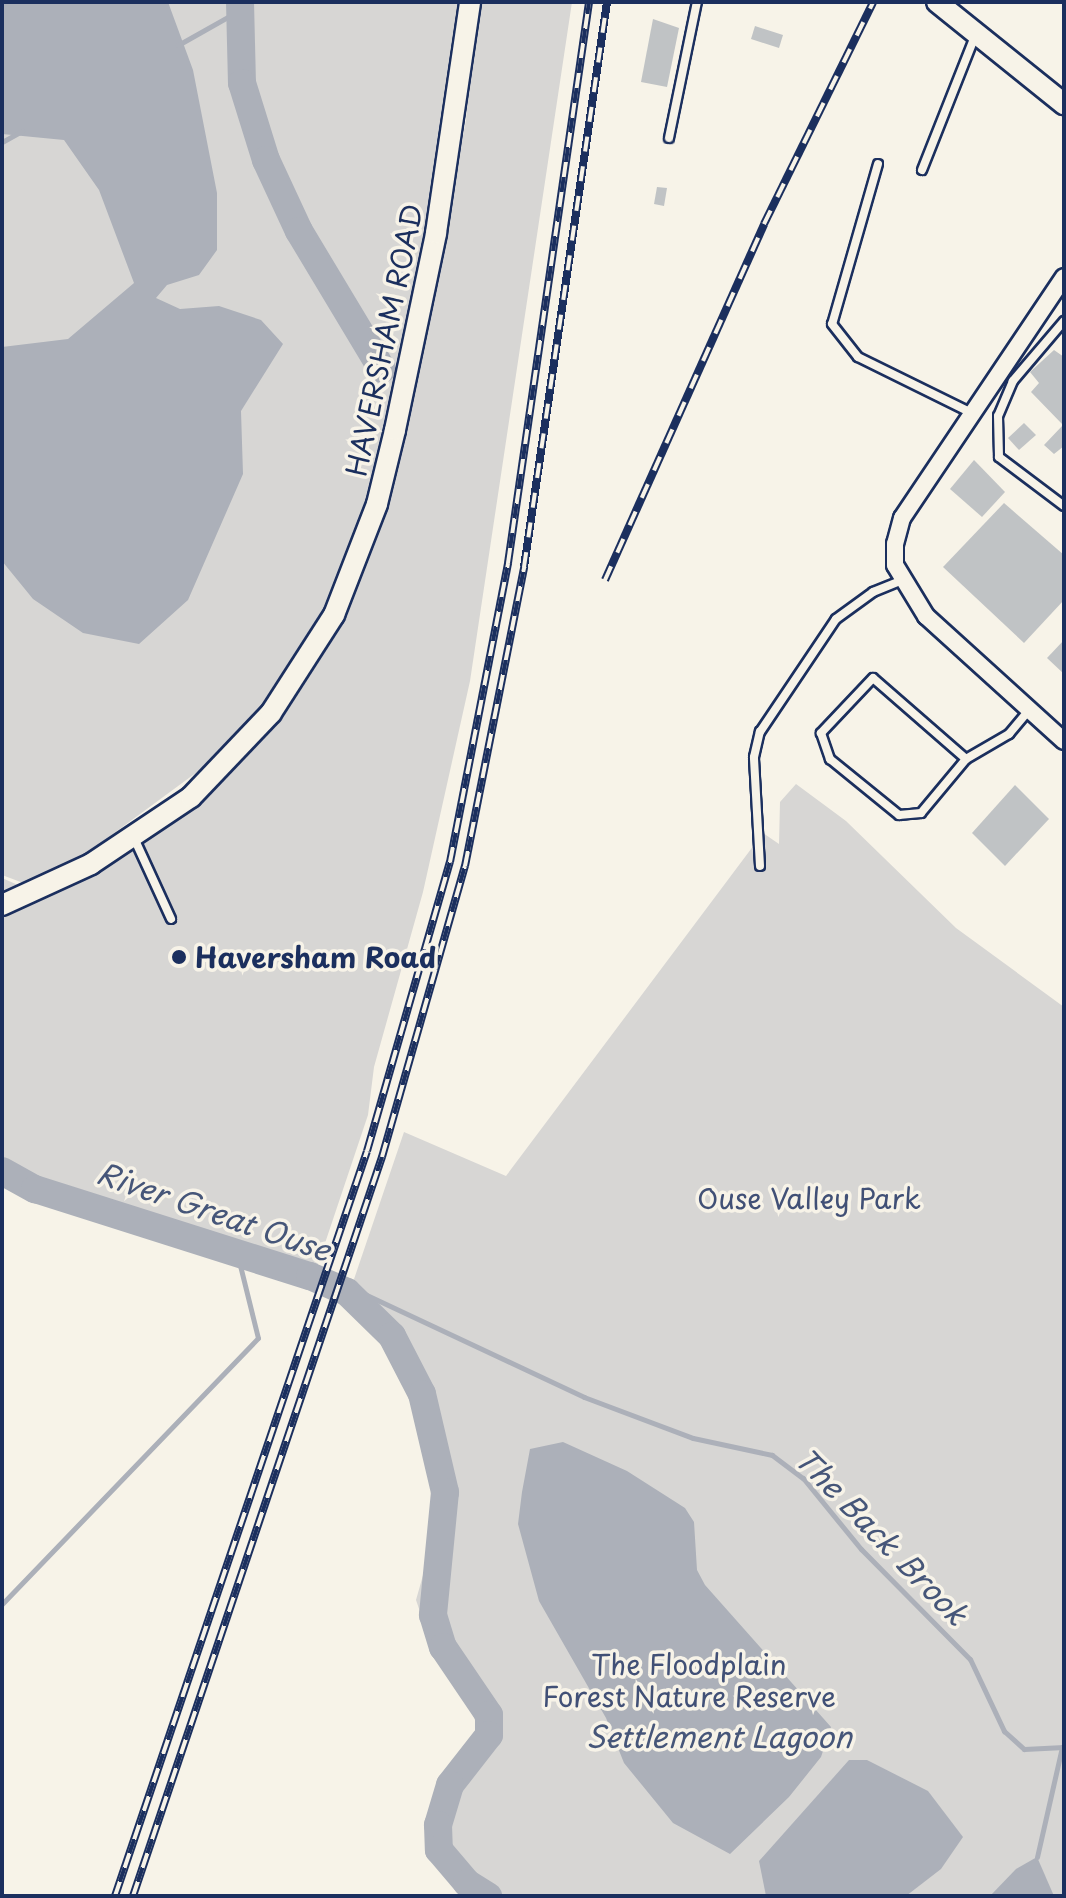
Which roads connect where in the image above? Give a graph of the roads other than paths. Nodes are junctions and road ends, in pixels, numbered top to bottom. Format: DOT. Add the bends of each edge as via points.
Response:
graph roads {
  1 [pos="470,2"];
  2 [pos="697,2"];
  3 [pos="937,2"];
  4 [pos="978,32"];
  5 [pos="1064,104"];
  6 [pos="669,138"];
  7 [pos="878,164"];
  8 [pos="922,170"];
  9 [pos="1064,277"];
  10 [pos="1064,321"];
  11 [pos="972,413"];
  12 [pos="1064,506"];
  13 [pos="902,580"];
  14 [pos="1029,710"];
  15 [pos="1064,741"];
  16 [pos="966,759"];
  17 [pos="134,838"];
  18 [pos="760,866"];
  19 [pos="2,905"];
  20 [pos="171,919"];
  1 -- 17 [label="street, HAVERSHAM ROAD" via="436,233 395,430 358,562 334,615 271,713 191,797"];
  2 -- 6 [label="lane"];
  3 -- 4 [label="street"];
  4 -- 5 [label="street"];
  4 -- 8 [label="lane"];
  7 -- 11 [label="lane" via="832,324 858,357"];
  9 -- 11 [label="street"];
  10 -- 12 [label="lane" via="1013,381 998,416 999,457"];
  11 -- 13 [label="street" via="902,518 895,544"];
  13 -- 14 [label="street" via="926,616"];
  13 -- 18 [label="lane" via="863,598 836,619 760,732 754,757"];
  14 -- 15 [label="street"];
  14 -- 16 [label="lane" via="990,749"];
  16 -- 16 [label="lane" via="873,678 821,733 830,759 899,815 921,813"];
  17 -- 19 [label="street, HAVERSHAM ROAD"];
  17 -- 20 [label="lane"];
}
